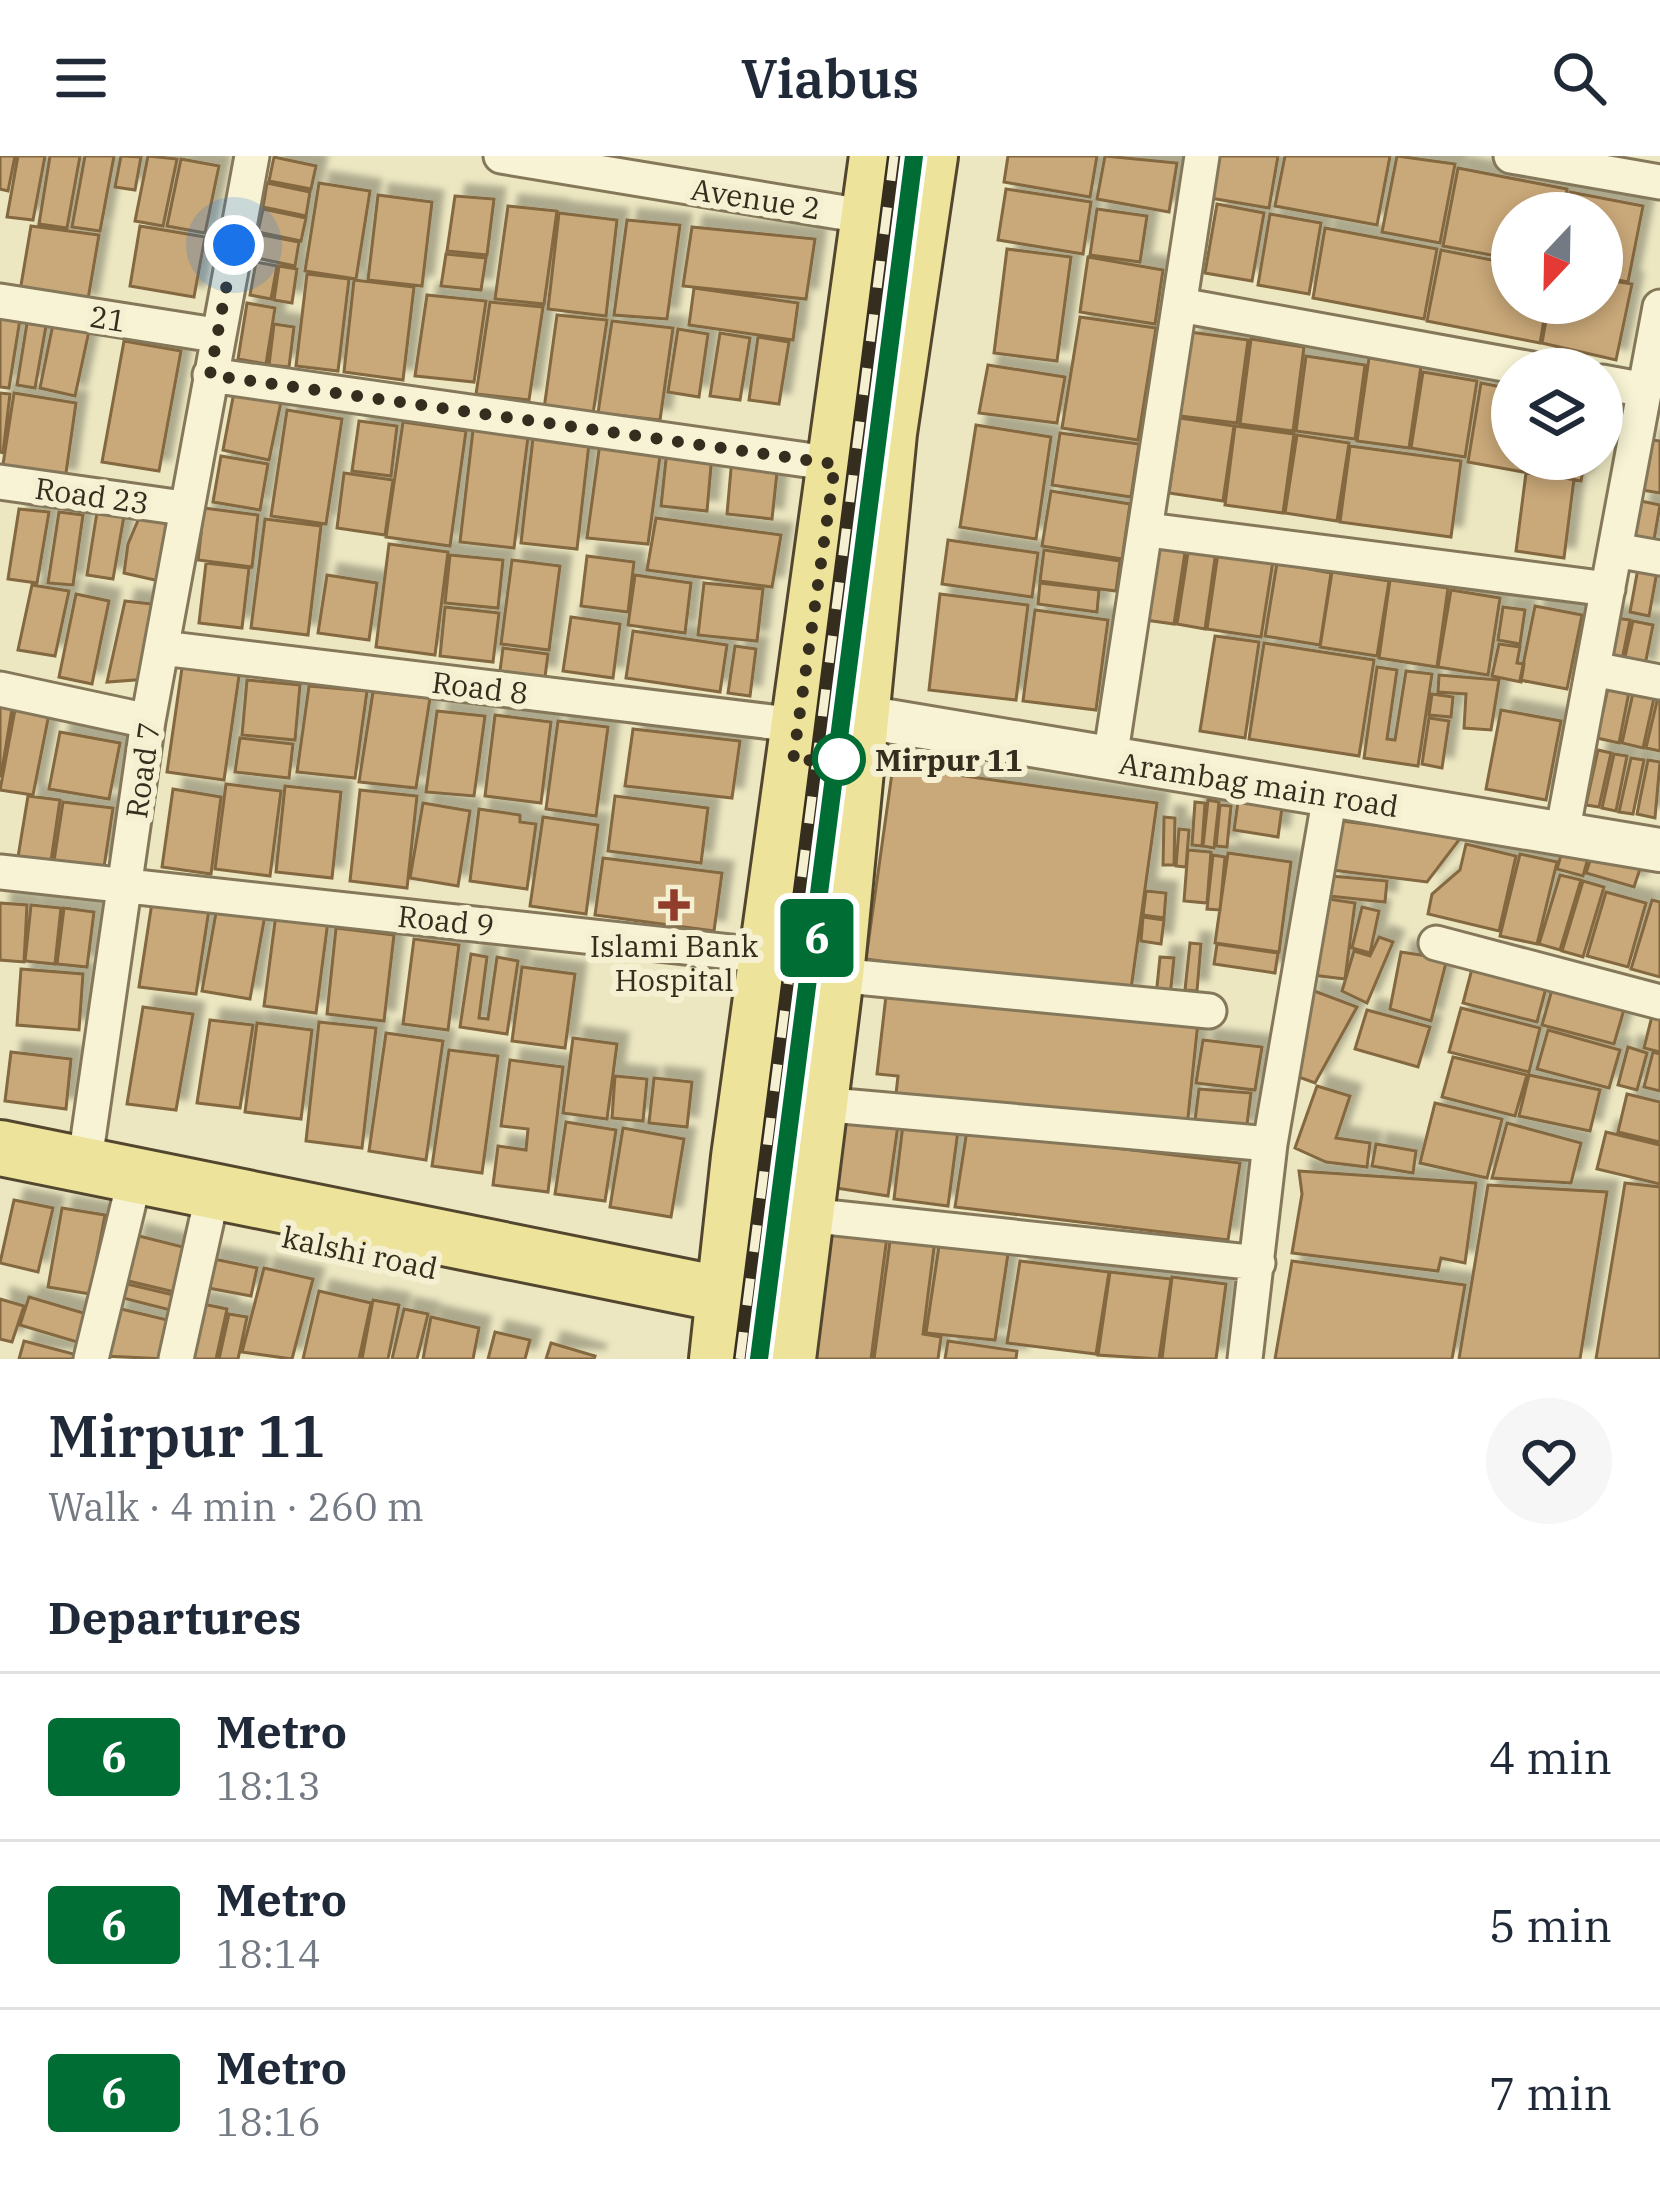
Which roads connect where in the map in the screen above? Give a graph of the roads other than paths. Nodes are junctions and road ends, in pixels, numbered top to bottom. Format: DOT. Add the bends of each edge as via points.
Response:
graph roads {
  1 [pos="252,156"];
  2 [pos="501,156"];
  3 [pos="878,156"];
  4 [pos="930,156"];
  5 [pos="1202,156"];
  6 [pos="1511,156"];
  7 [pos="1660,182"];
  8 [pos="869,217"];
  9 [pos="0,302"];
  10 [pos="1180,305"];
  11 [pos="1660,308"];
  12 [pos="215,335"];
  13 [pos="1491,362"];
  14 [pos="210,375"];
  15 [pos="1623,385"];
  16 [pos="1645,389"];
  17 [pos="1648,434"];
  18 [pos="835,464"];
  19 [pos="0,482"];
  20 [pos="183,508"];
  21 [pos="1148,530"];
  22 [pos="1615,550"];
  23 [pos="1660,558"];
  24 [pos="1608,589"];
  25 [pos="162,648"];
  26 [pos="1592,669"];
  27 [pos="1660,682"];
  28 [pos="0,689"];
  29 [pos="858,716"];
  30 [pos="148,721"];
  31 [pos="797,725"];
  32 [pos="1110,759"];
  33 [pos="1330,795"];
  34 [pos="1562,834"];
  35 [pos="1660,850"];
  36 [pos="0,872"];
  37 [pos="127,884"];
  38 [pos="1436,943"];
  39 [pos="766,956"];
  40 [pos="836,975"];
  41 [pos="1660,1002"];
  42 [pos="1209,1011"];
  43 [pos="820,1103"];
  44 [pos="1270,1144"];
  45 [pos="0,1148"];
  46 [pos="84,1167"];
  47 [pos="0,1174"];
  48 [pos="129,1202"];
  49 [pos="807,1214"];
  50 [pos="207,1219"];
  51 [pos="1258,1263"];
  52 [pos="720,1330"];
  53 [pos="92,1359"];
  54 [pos="176,1359"];
  55 [pos="788,1359"];
  56 [pos="1245,1359"];
  1 -- 12 [label="street, Road 7"];
  2 -- 8 [label="street, Avenue 2"];
  3 -- 8 [label="main road"];
  4 -- 29 [label="main road"];
  5 -- 10 [label="street"];
  6 -- 7 [label="street"];
  8 -- 18 [label="main road"];
  9 -- 12 [label="street, 21"];
  10 -- 13 [label="street"];
  10 -- 21 [label="street"];
  11 -- 16 [label="street"];
  12 -- 14 [label="street, Road 7"];
  14 -- 18 [label="street"];
  14 -- 20 [label="street, Road 7"];
  15 -- 16 [label="street"];
  16 -- 17 [label="street"];
  17 -- 22 [label="street"];
  18 -- 31 [label="main road"];
  19 -- 20 [label="street, Road 23"];
  20 -- 25 [label="street, Road 7"];
  21 -- 24 [label="street"];
  21 -- 32 [label="street"];
  22 -- 23 [label="street"];
  22 -- 24 [label="street"];
  24 -- 26 [label="street"];
  25 -- 30 [label="street, Road 7"];
  25 -- 31 [label="street, Road 8"];
  26 -- 27 [label="street"];
  26 -- 34 [label="street"];
  28 -- 30 [label="street"];
  29 -- 32 [label="street, Arambag main road"];
  29 -- 40 [label="main road"];
  30 -- 37 [label="street, Road 7"];
  31 -- 39 [label="main road"];
  32 -- 33 [label="street, Arambag main road"];
  33 -- 34 [label="street, Arambag main road"];
  33 -- 44 [label="street"];
  34 -- 35 [label="street, Arambag main road"];
  36 -- 37 [label="street, Road 9"];
  37 -- 39 [label="street, Road 9"];
  37 -- 46 [label="street, Road 7"];
  38 -- 41 [label="street"];
  39 -- 52 [label="main road"];
  40 -- 42 [label="street"];
  40 -- 43 [label="main road"];
  43 -- 44 [label="street"];
  43 -- 49 [label="main road"];
  44 -- 51 [label="street"];
  45 -- 46 [label="main road"];
  46 -- 52 [label="main road"];
  47 -- 48 [label="main road, kalshi road"];
  48 -- 50 [label="main road, kalshi road"];
  48 -- 53 [label="street"];
  49 -- 51 [label="street"];
  49 -- 55 [label="main road"];
  50 -- 52 [label="main road, kalshi road"];
  50 -- 54 [label="street"];
  51 -- 56 [label="street"];
}
